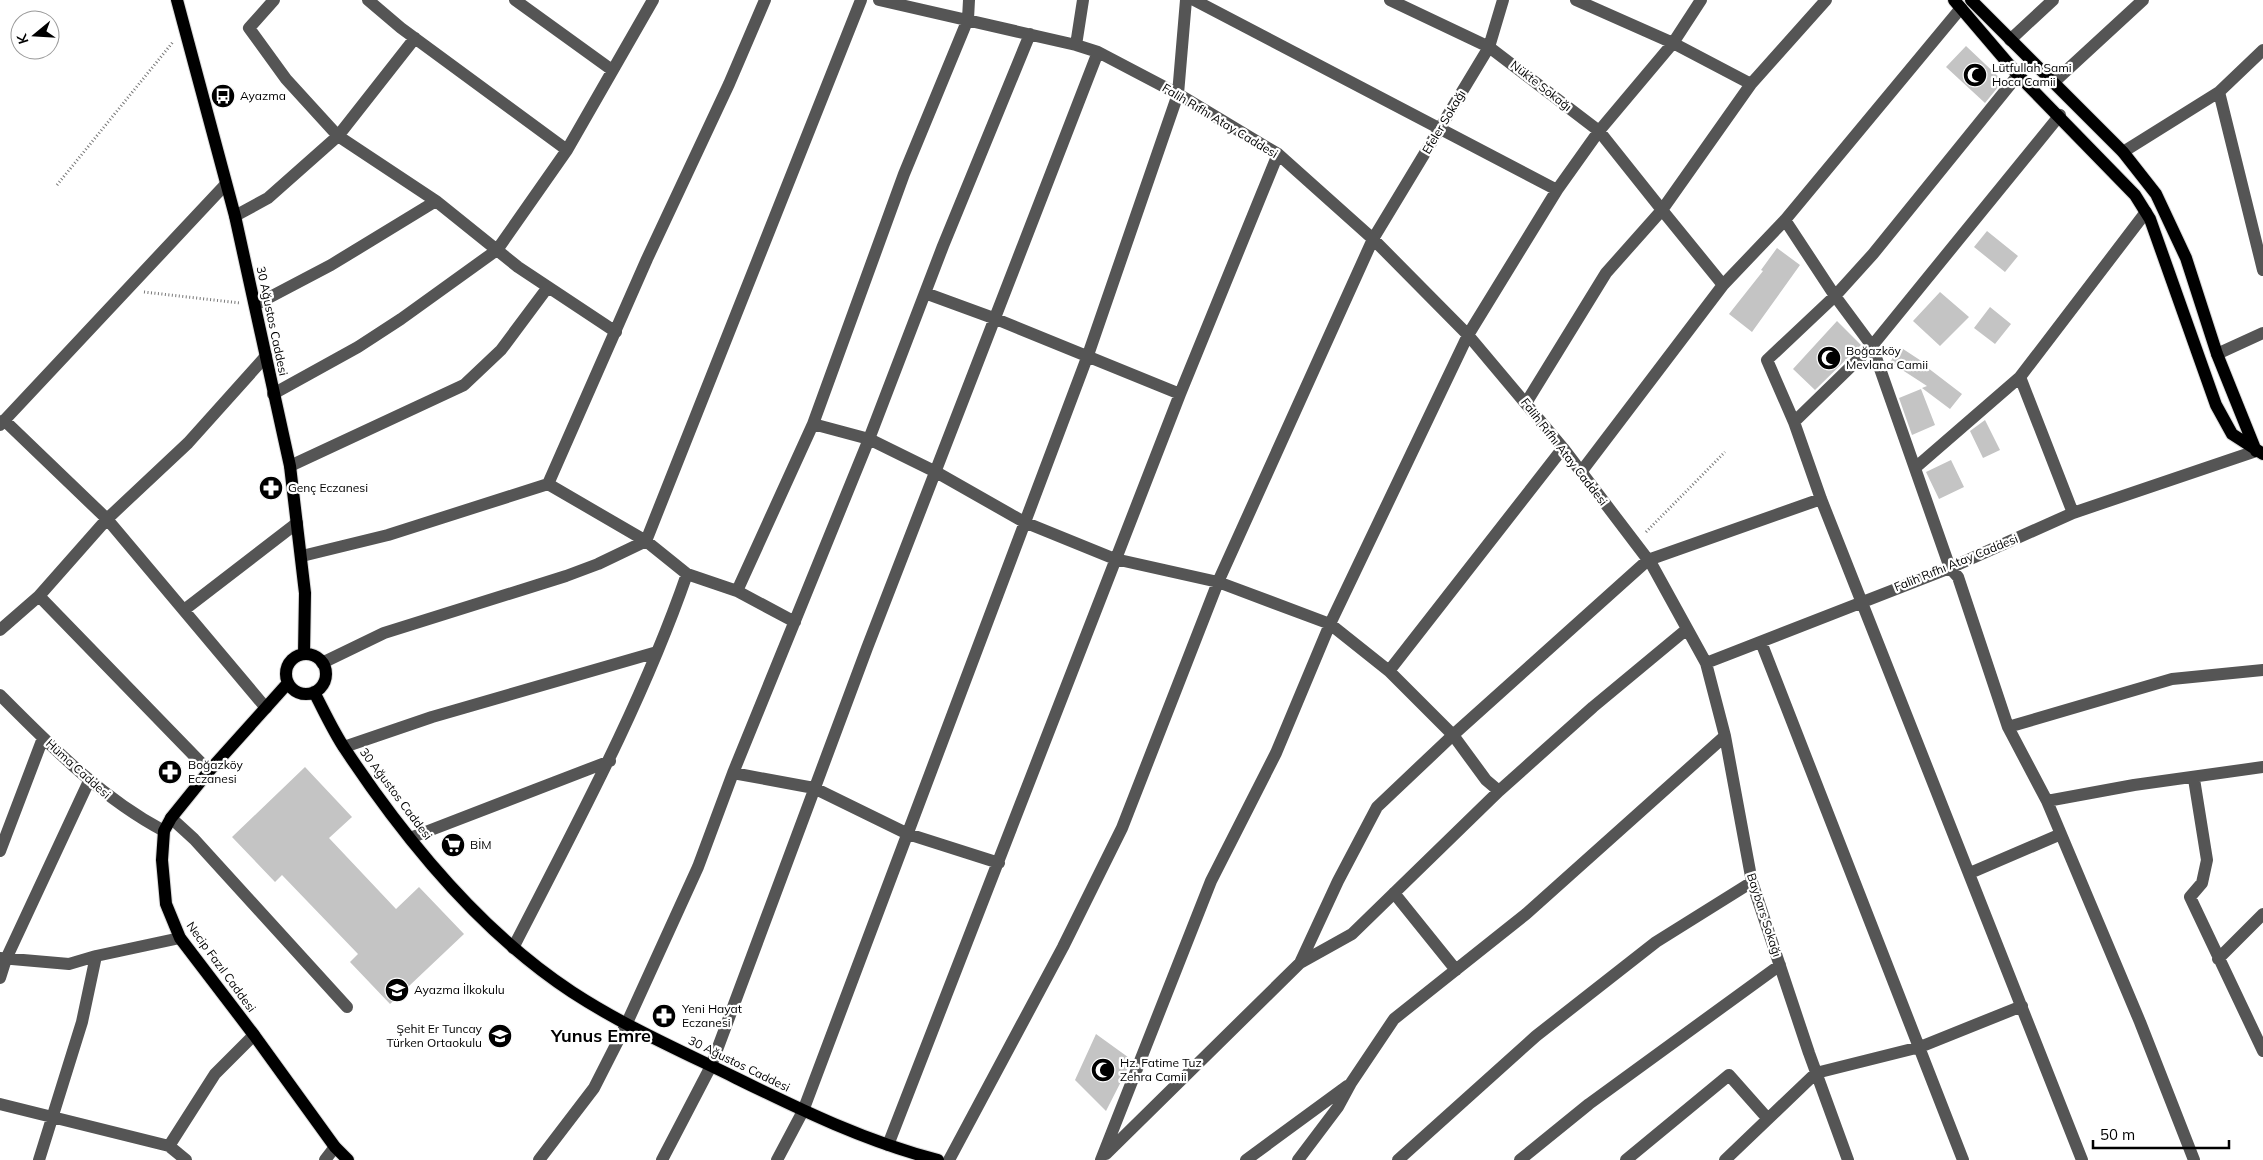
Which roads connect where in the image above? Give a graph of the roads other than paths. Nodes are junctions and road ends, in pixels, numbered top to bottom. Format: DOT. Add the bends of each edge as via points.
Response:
graph roads {
  1 [pos="177,0"];
  2 [pos="274,0"];
  3 [pos="368,0"];
  4 [pos="515,0"];
  5 [pos="653,0"];
  6 [pos="765,0"];
  7 [pos="861,0"];
  8 [pos="879,0"];
  9 [pos="970,0"];
  10 [pos="1083,0"];
  11 [pos="1186,0"];
  12 [pos="1194,0"];
  13 [pos="1390,0"];
  14 [pos="1503,0"];
  15 [pos="1576,0"];
  16 [pos="1701,0"];
  17 [pos="1826,0"];
  18 [pos="1971,0"];
  19 [pos="2053,0"];
  20 [pos="2143,0"];
  21 [pos="1957,4"];
  22 [pos="968,19"];
  23 [pos="1030,34"];
  24 [pos="415,38"];
  25 [pos="2010,40"];
  26 [pos="1673,43"];
  27 [pos="1076,45"];
  28 [pos="1489,47"];
  29 [pos="2263,50"];
  30 [pos="1098,52"];
  31 [pos="612,70"];
  32 [pos="2018,75"];
  33 [pos="2054,82"];
  34 [pos="1750,84"];
  35 [pos="2219,92"];
  36 [pos="1178,94"];
  37 [pos="2060,115"];
  38 [pos="1440,128"];
  39 [pos="1599,131"];
  40 [pos="338,136"];
  41 [pos="567,150"];
  42 [pos="2122,152"];
  43 [pos="1278,154"];
  44 [pos="226,184"];
  45 [pos="1557,190"];
  46 [pos="436,201"];
  47 [pos="1662,210"];
  48 [pos="2146,212"];
  49 [pos="235,216"];
  50 [pos="1785,220"];
  51 [pos="1373,239"];
  52 [pos="497,250"];
  53 [pos="2263,270"];
  54 [pos="1724,285"];
  55 [pos="548,288"];
  56 [pos="924,293"];
  57 [pos="1835,296"];
  58 [pos="255,305"];
  59 [pos="996,319"];
  60 [pos="616,332"];
  61 [pos="2263,333"];
  62 [pos="1468,336"];
  63 [pos="1872,346"];
  64 [pos="2217,354"];
  65 [pos="1088,355"];
  66 [pos="266,356"];
  67 [pos="2020,377"];
  68 [pos="273,394"];
  69 [pos="1180,394"];
  70 [pos="1526,403"];
  71 [pos="2,422"];
  72 [pos="1794,422"];
  73 [pos="813,424"];
  74 [pos="869,439"];
  75 [pos="1563,448"];
  76 [pos="2259,452"];
  77 [pos="290,466"];
  78 [pos="1916,468"];
  79 [pos="936,472"];
  80 [pos="1581,472"];
  81 [pos="548,484"];
  82 [pos="1821,498"];
  83 [pos="2073,513"];
  84 [pos="107,519"];
  85 [pos="297,522"];
  86 [pos="1024,522"];
  87 [pos="646,541"];
  88 [pos="302,556"];
  89 [pos="1115,559"];
  90 [pos="1648,560"];
  91 [pos="1950,568"];
  92 [pos="688,574"];
  93 [pos="1218,582"];
  94 [pos="737,592"];
  95 [pos="40,596"];
  96 [pos="1863,601"];
  97 [pos="184,610"];
  98 [pos="796,622"];
  99 [pos="1330,624"];
  100 [pos="1688,629"];
  101 [pos="0,630"];
  102 [pos="1762,642"];
  103 [pos="657,652"];
  104 [pos="304,654"];
  105 [pos="322,663"];
  106 [pos="1706,664"];
  107 [pos="2263,670"];
  108 [pos="1389,671"];
  109 [pos="288,683"];
  110 [pos="314,692"];
  111 [pos="0,695"];
  112 [pos="266,708"];
  113 [pos="2008,727"];
  114 [pos="1453,735"];
  115 [pos="1725,736"];
  116 [pos="43,738"];
  117 [pos="344,747"];
  118 [pos="610,761"];
  119 [pos="2263,767"];
  120 [pos="209,770"];
  121 [pos="734,773"];
  122 [pos="2194,778"];
  123 [pos="89,781"];
  124 [pos="814,788"];
  125 [pos="1499,791"];
  126 [pos="2047,801"];
  127 [pos="171,818"];
  128 [pos="164,831"];
  129 [pos="908,834"];
  130 [pos="2061,834"];
  131 [pos="410,838"];
  132 [pos="0,851"];
  133 [pos="998,863"];
  134 [pos="1970,873"];
  135 [pos="1752,882"];
  136 [pos="1394,893"];
  137 [pos="2263,914"];
  138 [pos="180,938"];
  139 [pos="513,948"];
  140 [pos="96,956"];
  141 [pos="3,959"];
  142 [pos="2218,959"];
  143 [pos="1300,963"];
  144 [pos="1780,966"];
  145 [pos="1456,970"];
  146 [pos="0,978"];
  147 [pos="2022,1006"];
  148 [pos="347,1008"];
  149 [pos="626,1024"];
  150 [pos="254,1035"];
  151 [pos="1920,1047"];
  152 [pos="2263,1051"];
  153 [pos="712,1066"];
  154 [pos="1816,1073"];
  155 [pos="1351,1083"];
  156 [pos="0,1104"];
  157 [pos="803,1111"];
  158 [pos="53,1117"];
  159 [pos="1768,1119"];
  160 [pos="888,1145"];
  161 [pos="169,1146"];
  162 [pos="335,1146"];
  163 [pos="914,1157"];
  164 [pos="1102,1159"];
  165 [pos="38,1160"];
  166 [pos="186,1160"];
  167 [pos="325,1160"];
  168 [pos="348,1160"];
  169 [pos="539,1160"];
  170 [pos="662,1160"];
  171 [pos="777,1160"];
  172 [pos="938,1160"];
  173 [pos="950,1160"];
  174 [pos="1246,1160"];
  175 [pos="1298,1160"];
  176 [pos="1398,1160"];
  177 [pos="1520,1160"];
  178 [pos="1626,1160"];
  179 [pos="1725,1160"];
  180 [pos="1848,1160"];
  181 [pos="1963,1160"];
  182 [pos="2082,1160"];
  183 [pos="2194,1160"];
  1 -- 44 [label="main road, 30 Ağustos Caddesi"];
  2 -- 40 [label="street" via="249,28 286,79"];
  3 -- 24 [label="street"];
  4 -- 31 [label="street"];
  5 -- 31 [label="street"];
  6 -- 60 [label="street"];
  7 -- 87 [label="street"];
  8 -- 22 [label="street, Falih Rıfhı Atay Caddesi"];
  9 -- 22 [label="street"];
  10 -- 27 [label="street"];
  11 -- 36 [label="street"];
  12 -- 38 [label="street"];
  13 -- 28 [label="street, Nükte Sokağı"];
  14 -- 28 [label="street, Efeler Sokağı"];
  15 -- 26 [label="street"];
  16 -- 26 [label="street"];
  17 -- 34 [label="street"];
  18 -- 25 [label="main road"];
  19 -- 25 [label="street"];
  20 -- 33 [label="street"];
  21 -- 32 [label="main road"];
  21 -- 50 [label="street"];
  22 -- 23 [label="street, Falih Rıfhı Atay Caddesi"];
  22 -- 73 [label="street" via="904,174"];
  23 -- 27 [label="street, Falih Rıfhı Atay Caddesi"];
  23 -- 56 [label="street"];
  24 -- 40 [label="street"];
  24 -- 41 [label="street"];
  25 -- 33 [label="main road"];
  26 -- 34 [label="street"];
  26 -- 39 [label="street"];
  27 -- 30 [label="street, Falih Rıfhı Atay Caddesi"];
  28 -- 38 [label="street, Efeler Sokağı"];
  28 -- 39 [label="street, Nükte Sokağı"];
  29 -- 35 [label="street"];
  30 -- 36 [label="street, Falih Rıfhı Atay Caddesi"];
  30 -- 59 [label="street"];
  31 -- 41 [label="street"];
  32 -- 37 [label="main road"];
  32 -- 57 [label="street"];
  33 -- 42 [label="main road"];
  34 -- 47 [label="street"];
  35 -- 42 [label="street"];
  35 -- 53 [label="street"];
  36 -- 43 [label="street, Falih Rıfhı Atay Caddesi"];
  36 -- 65 [label="street"];
  37 -- 48 [label="main road" via="2135,195"];
  37 -- 63 [label="street"];
  38 -- 45 [label="street"];
  38 -- 51 [label="street, Efeler Sokağı"];
  39 -- 45 [label="street"];
  39 -- 47 [label="street, Nükte Sokağı"];
  40 -- 46 [label="street"];
  40 -- 49 [label="street" via="268,198"];
  41 -- 52 [label="street"];
  42 -- 64 [label="main road" via="2144,177 2166,212 2186,258"];
  43 -- 51 [label="street, Falih Rıfhı Atay Caddesi"];
  43 -- 69 [label="street"];
  44 -- 49 [label="main road, 30 Ağustos Caddesi"];
  44 -- 71 [label="street"];
  45 -- 62 [label="street"];
  46 -- 52 [label="street"];
  46 -- 58 [label="street" via="331,265"];
  47 -- 54 [label="street, Nükte Sokağı"];
  47 -- 70 [label="street" via="1606,273"];
  48 -- 67 [label="street"];
  48 -- 76 [label="main road" via="2216,405 2232,434"];
  49 -- 58 [label="main road, 30 Ağustos Caddesi"];
  50 -- 54 [label="street"];
  50 -- 57 [label="street"];
  51 -- 62 [label="street, Falih Rıfhı Atay Caddesi"];
  51 -- 93 [label="street, Efeler Sokağı"];
  52 -- 55 [label="street"];
  52 -- 68 [label="street" via="394,324"];
  54 -- 80 [label="street"];
  55 -- 60 [label="street"];
  55 -- 77 [label="street" via="501,350 464,385"];
  56 -- 59 [label="street"];
  56 -- 74 [label="street"];
  57 -- 63 [label="street"];
  57 -- 72 [label="street" via="1767,360"];
  58 -- 66 [label="main road, 30 Ağustos Caddesi"];
  59 -- 65 [label="street"];
  59 -- 79 [label="street"];
  60 -- 81 [label="street"];
  61 -- 64 [label="street"];
  62 -- 70 [label="street, Falih Rıfhı Atay Caddesi"];
  62 -- 99 [label="street"];
  63 -- 72 [label="street"];
  63 -- 78 [label="street"];
  64 -- 76 [label="main road"];
  65 -- 69 [label="street"];
  65 -- 86 [label="street"];
  66 -- 68 [label="main road, 30 Ağustos Caddesi"];
  66 -- 84 [label="street" via="188,443"];
  67 -- 78 [label="street"];
  67 -- 83 [label="street"];
  68 -- 77 [label="main road, 30 Ağustos Caddesi"];
  69 -- 89 [label="street"];
  70 -- 75 [label="street, Falih Rıfhı Atay Caddesi"];
  71 -- 84 [label="street"];
  72 -- 82 [label="street"];
  73 -- 74 [label="street"];
  73 -- 94 [label="street"];
  74 -- 79 [label="street"];
  74 -- 98 [label="street"];
  75 -- 80 [label="street, Falih Rıfhı Atay Caddesi"];
  75 -- 108 [label="street"];
  76 -- 83 [label="street, Falih Rıfhı Atay Caddesi"];
  77 -- 85 [label="main road, 30 Ağustos Caddesi"];
  78 -- 91 [label="street"];
  79 -- 86 [label="street"];
  79 -- 124 [label="street"];
  80 -- 90 [label="street, Falih Rıfhı Atay Caddesi"];
  81 -- 87 [label="street"];
  81 -- 88 [label="street" via="388,535"];
  82 -- 90 [label="street"];
  82 -- 96 [label="street"];
  83 -- 91 [label="street, Falih Rıfhı Atay Caddesi"];
  84 -- 95 [label="street"];
  84 -- 97 [label="street"];
  85 -- 88 [label="main road, 30 Ağustos Caddesi"];
  85 -- 97 [label="street"];
  86 -- 89 [label="street"];
  86 -- 129 [label="street"];
  87 -- 92 [label="street"];
  87 -- 105 [label="street" via="566,576 384,632"];
  88 -- 104 [label="main road, 30 Ağustos Caddesi" via="306,622"];
  89 -- 93 [label="street"];
  89 -- 133 [label="street"];
  90 -- 100 [label="street, Falih Rıfhı Atay Caddesi"];
  90 -- 114 [label="street"];
  91 -- 96 [label="street, Falih Rıfhı Atay Caddesi"];
  91 -- 113 [label="street" via="1958,577"];
  92 -- 94 [label="street"];
  92 -- 103 [label="street"];
  93 -- 99 [label="street"];
  93 -- 173 [label="street, Efeler Sokağı" via="1122,828"];
  94 -- 98 [label="street"];
  95 -- 101 [label="street"];
  95 -- 120 [label="street"];
  96 -- 102 [label="street, Falih Rıfhı Atay Caddesi"];
  96 -- 134 [label="street"];
  97 -- 112 [label="street"];
  98 -- 121 [label="street"];
  99 -- 108 [label="street"];
  99 -- 164 [label="street" via="1276,753 1211,881"];
  100 -- 106 [label="street, Falih Rıfhı Atay Caddesi"];
  100 -- 125 [label="street" via="1593,707"];
  102 -- 106 [label="street, Falih Rıfhı Atay Caddesi"];
  102 -- 151 [label="street"];
  103 -- 117 [label="street" via="432,716"];
  103 -- 118 [label="street"];
  104 -- 105 [label="main road" via="318,658"];
  104 -- 109 [label="main road" via="288,664"];
  105 -- 110 [label="main road" via="324,682"];
  106 -- 115 [label="street, Baybars Sokağı"];
  107 -- 113 [label="street" via="2172,679"];
  108 -- 114 [label="street"];
  109 -- 110 [label="main road" via="302,694"];
  109 -- 112 [label="main road, Necip Fazıl Caddesi"];
  110 -- 117 [label="main road, 30 Ağustos Caddesi"];
  111 -- 116 [label="street, Hüma Caddesi"];
  112 -- 120 [label="main road, Necip Fazıl Caddesi"];
  113 -- 126 [label="street"];
  114 -- 125 [label="street" via="1486,780"];
  114 -- 143 [label="street" via="1377,807"];
  115 -- 135 [label="street, Baybars Sokağı"];
  115 -- 145 [label="street" via="1526,914"];
  116 -- 123 [label="street, Hüma Caddesi"];
  116 -- 132 [label="street"];
  117 -- 131 [label="main road, 30 Ağustos Caddesi"];
  118 -- 131 [label="street"];
  118 -- 139 [label="street"];
  119 -- 122 [label="street"];
  120 -- 127 [label="main road, Necip Fazıl Caddesi"];
  121 -- 124 [label="street"];
  121 -- 149 [label="street" via="698,867"];
  122 -- 126 [label="street"];
  122 -- 142 [label="street" via="2207,860 2202,883 2190,897"];
  123 -- 128 [label="street, Hüma Caddesi" via="124,808"];
  123 -- 141 [label="street"];
  124 -- 129 [label="street"];
  124 -- 153 [label="street"];
  125 -- 136 [label="street"];
  126 -- 130 [label="street"];
  127 -- 128 [label="main road, Necip Fazıl Caddesi"];
  127 -- 148 [label="street" via="194,839"];
  128 -- 138 [label="main road, Necip Fazıl Caddesi" via="162,860 166,904"];
  129 -- 133 [label="street"];
  129 -- 157 [label="street"];
  130 -- 134 [label="street"];
  130 -- 183 [label="street"];
  131 -- 139 [label="main road, 30 Ağustos Caddesi"];
  133 -- 160 [label="street"];
  134 -- 147 [label="street"];
  135 -- 144 [label="street, Baybars Sokağı"];
  135 -- 176 [label="street" via="1656,942 1536,1036"];
  136 -- 143 [label="street" via="1352,934"];
  136 -- 145 [label="street"];
  137 -- 142 [label="street"];
  138 -- 140 [label="street"];
  138 -- 150 [label="main road, Necip Fazıl Caddesi"];
  139 -- 149 [label="main road, 30 Ağustos Caddesi" via="570,990"];
  140 -- 141 [label="street" via="69,964"];
  140 -- 158 [label="street" via="82,1022"];
  141 -- 146 [label="street"];
  142 -- 152 [label="street"];
  143 -- 164 [label="street"];
  144 -- 154 [label="street, Baybars Sokağı"];
  144 -- 177 [label="street" via="1589,1104"];
  145 -- 155 [label="street" via="1394,1019"];
  147 -- 151 [label="street"];
  147 -- 182 [label="street"];
  149 -- 153 [label="main road, 30 Ağustos Caddesi"];
  149 -- 169 [label="street" via="594,1088"];
  150 -- 161 [label="street" via="215,1074"];
  150 -- 162 [label="main road, Necip Fazıl Caddesi"];
  151 -- 154 [label="street"];
  151 -- 181 [label="street"];
  153 -- 157 [label="main road, 30 Ağustos Caddesi"];
  153 -- 170 [label="street"];
  154 -- 159 [label="street"];
  154 -- 180 [label="street, Baybars Sokağı"];
  155 -- 174 [label="street"];
  155 -- 175 [label="street"];
  156 -- 158 [label="street"];
  157 -- 160 [label="main road, 30 Ağustos Caddesi"];
  157 -- 171 [label="street"];
  158 -- 161 [label="street"];
  158 -- 165 [label="street"];
  159 -- 178 [label="street" via="1729,1075"];
  159 -- 179 [label="street"];
  160 -- 163 [label="main road, 30 Ağustos Caddesi"];
  161 -- 166 [label="street"];
  162 -- 167 [label="street"];
  162 -- 168 [label="main road, Necip Fazıl Caddesi"];
  163 -- 172 [label="main road, 30 Ağustos Caddesi"];
}
